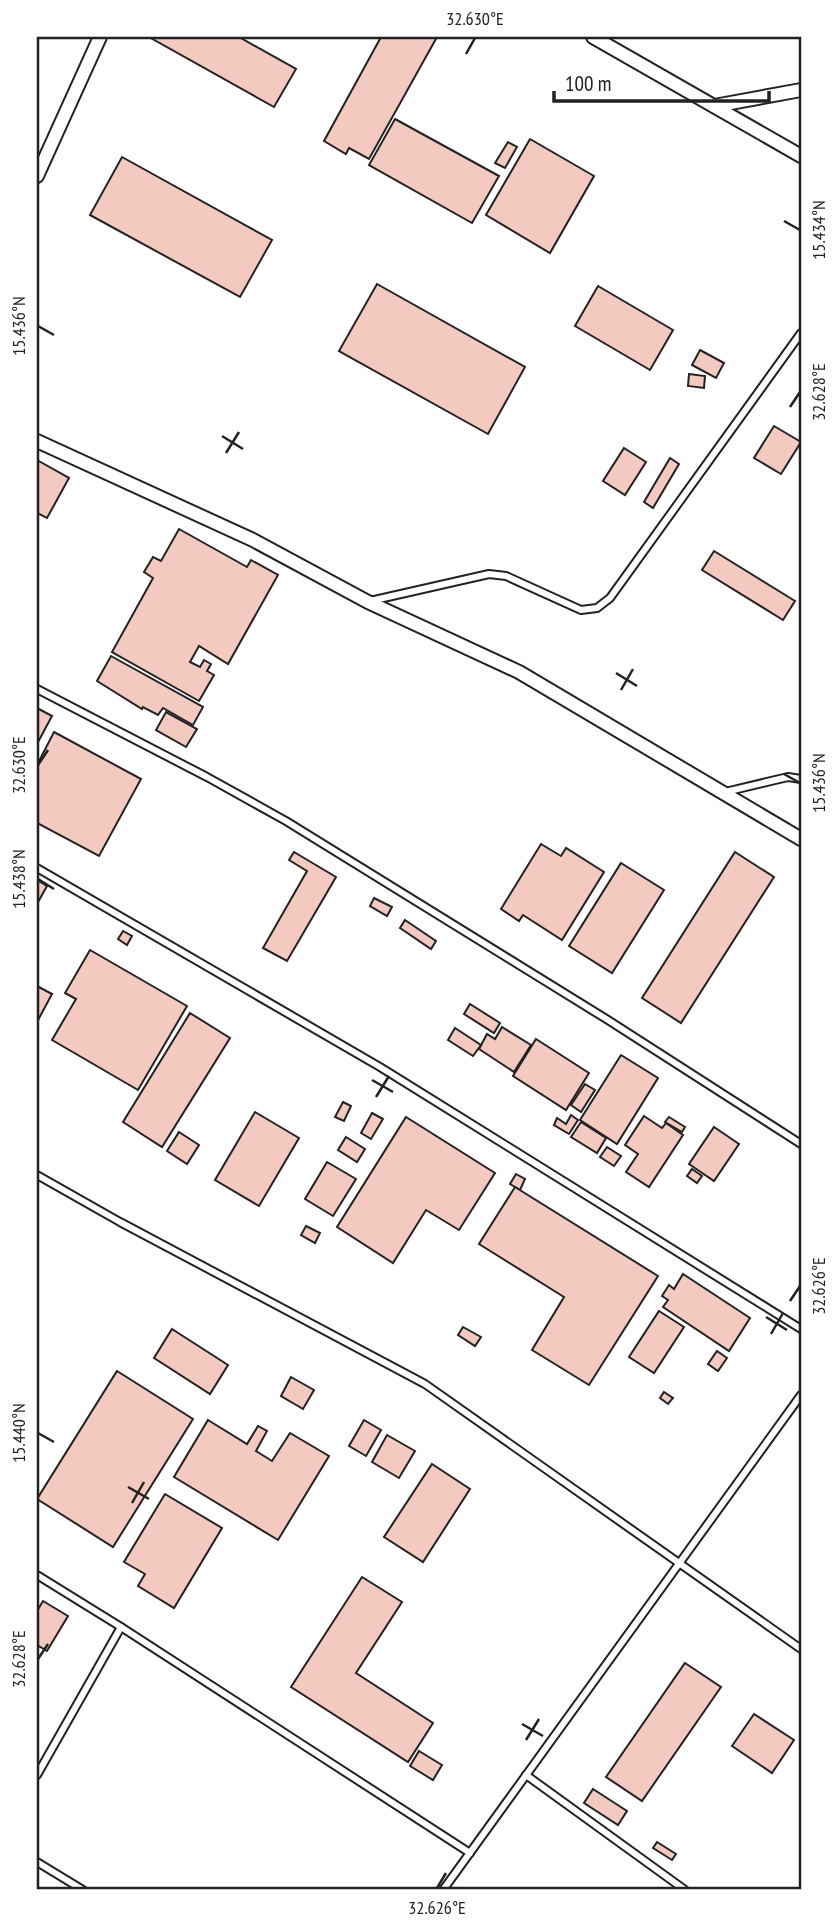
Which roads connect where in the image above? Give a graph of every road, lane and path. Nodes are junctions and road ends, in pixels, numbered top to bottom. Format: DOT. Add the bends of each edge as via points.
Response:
graph roads {
  1 [pos="100,37"];
  2 [pos="593,37"];
  3 [pos="801,90"];
  4 [pos="714,106"];
  5 [pos="801,156"];
  6 [pos="37,176"];
  7 [pos="801,333"];
  8 [pos="37,441"];
  9 [pos="368,602"];
  10 [pos="37,689"];
  11 [pos="801,779"];
  12 [pos="723,793"];
  13 [pos="801,839"];
  14 [pos="37,869"];
  15 [pos="801,1144"];
  16 [pos="37,1175"];
  17 [pos="801,1329"];
  18 [pos="801,1395"];
  19 [pos="679,1562"];
  20 [pos="37,1576"];
  21 [pos="121,1626"];
  22 [pos="801,1649"];
  23 [pos="37,1775"];
  24 [pos="526,1775"];
  25 [pos="470,1853"];
  26 [pos="37,1862"];
  27 [pos="83,1890"];
  28 [pos="443,1890"];
  29 [pos="685,1890"];
  1 -- 6 [label="street"];
  2 -- 4 [label="street"];
  3 -- 4 [label="street"];
  4 -- 5 [label="street"];
  7 -- 9 [label="lane" via="610,598 597,608 581,610 506,576 489,574"];
  8 -- 9 [label="street" via="253,540"];
  9 -- 12 [label="street" via="519,672"];
  10 -- 15 [label="lane" via="286,821"];
  11 -- 12 [label="lane" via="788,776"];
  12 -- 13 [label="street"];
  14 -- 17 [label="lane" via="380,1067"];
  16 -- 19 [label="lane" via="425,1384"];
  18 -- 19 [label="lane"];
  19 -- 22 [label="lane"];
  19 -- 24 [label="lane"];
  20 -- 21 [label="lane"];
  21 -- 23 [label="lane"];
  21 -- 25 [label="lane"];
  24 -- 25 [label="lane"];
  24 -- 29 [label="lane"];
  25 -- 28 [label="lane"];
  26 -- 27 [label="lane"];
}
